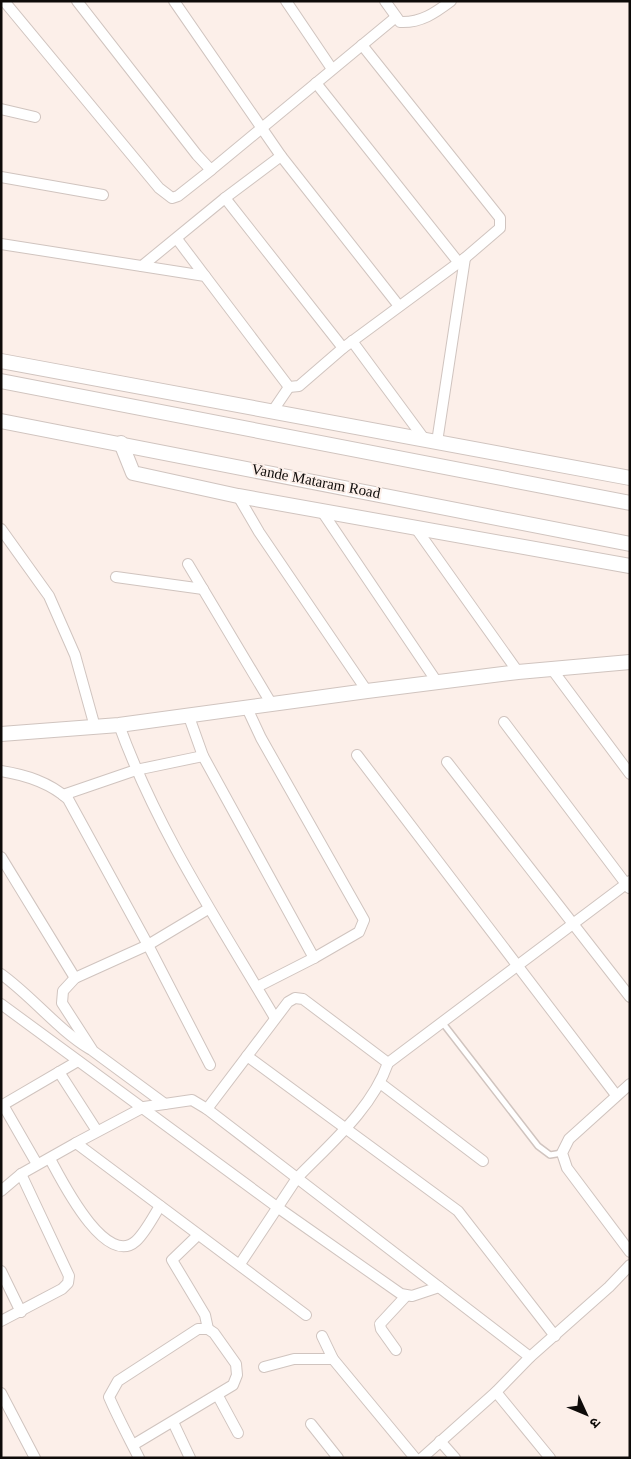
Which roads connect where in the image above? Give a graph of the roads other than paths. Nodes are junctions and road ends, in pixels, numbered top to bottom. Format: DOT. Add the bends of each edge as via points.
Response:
graph roads {
  1 [pos="4,1"];
  2 [pos="77,1"];
  3 [pos="174,1"];
  4 [pos="286,1"];
  5 [pos="385,1"];
  6 [pos="451,1"];
  7 [pos="396,17"];
  8 [pos="362,45"];
  9 [pos="332,69"];
  10 [pos="316,83"];
  11 [pos="1,109"];
  12 [pos="34,117"];
  13 [pos="264,128"];
  14 [pos="281,156"];
  15 [pos="211,170"];
  16 [pos="1,177"];
  17 [pos="103,195"];
  18 [pos="225,198"];
  19 [pos="177,238"];
  20 [pos="1,244"];
  21 [pos="462,260"];
  22 [pos="142,266"];
  23 [pos="205,276"];
  24 [pos="399,306"];
  25 [pos="352,341"];
  26 [pos="344,348"];
  27 [pos="1,361"];
  28 [pos="1,381"];
  29 [pos="289,387"];
  30 [pos="272,412"];
  31 [pos="1,421"];
  32 [pos="431,441"];
  33 [pos="121,443"];
  34 [pos="630,478"];
  35 [pos="238,496"];
  36 [pos="630,502"];
  37 [pos="321,510"];
  38 [pos="415,527"];
  39 [pos="1,529"];
  40 [pos="630,544"];
  41 [pos="188,564"];
  42 [pos="630,566"];
  43 [pos="116,577"];
  44 [pos="203,589"];
  45 [pos="630,662"];
  46 [pos="551,668"];
  47 [pos="518,672"];
  48 [pos="437,682"];
  49 [pos="367,691"];
  50 [pos="271,703"];
  51 [pos="246,706"];
  52 [pos="188,714"];
  53 [pos="504,722"];
  54 [pos="119,725"];
  55 [pos="95,727"];
  56 [pos="1,734"];
  57 [pos="357,755"];
  58 [pos="203,756"];
  59 [pos="447,762"];
  60 [pos="136,770"];
  61 [pos="1,771"];
  62 [pos="630,774"];
  63 [pos="64,795"];
  64 [pos="1,857"];
  65 [pos="628,885"];
  66 [pos="208,909"];
  67 [pos="573,923"];
  68 [pos="148,945"];
  69 [pos="314,958"];
  70 [pos="517,966"];
  71 [pos="1,974"];
  72 [pos="76,978"];
  73 [pos="257,987"];
  74 [pos="630,996"];
  75 [pos="1,1004"];
  76 [pos="11,1011"];
  77 [pos="1,1017"];
  78 [pos="275,1018"];
  79 [pos="442,1022"];
  80 [pos="93,1051"];
  81 [pos="246,1056"];
  82 [pos="78,1061"];
  83 [pos="388,1063"];
  84 [pos="210,1065"];
  85 [pos="59,1072"];
  86 [pos="380,1084"];
  87 [pos="630,1084"];
  88 [pos="616,1095"];
  89 [pos="165,1104"];
  90 [pos="2,1105"];
  91 [pos="144,1107"];
  92 [pos="207,1109"];
  93 [pos="346,1128"];
  94 [pos="97,1131"];
  95 [pos="76,1143"];
  96 [pos="562,1153"];
  97 [pos="50,1159"];
  98 [pos="483,1161"];
  99 [pos="37,1164"];
  100 [pos="21,1174"];
  101 [pos="297,1178"];
  102 [pos="1,1192"];
  103 [pos="160,1206"];
  104 [pos="277,1207"];
  105 [pos="198,1235"];
  106 [pos="630,1252"];
  107 [pos="240,1264"];
  108 [pos="630,1265"];
  109 [pos="1,1271"];
  110 [pos="439,1287"];
  111 [pos="406,1296"];
  112 [pos="21,1312"];
  113 [pos="306,1315"];
  114 [pos="1,1321"];
  115 [pos="208,1328"];
  116 [pos="322,1336"];
  117 [pos="555,1336"];
  118 [pos="396,1350"];
  119 [pos="530,1357"];
  120 [pos="333,1359"];
  121 [pos="264,1367"];
  122 [pos="496,1392"];
  123 [pos="1,1393"];
  124 [pos="218,1396"];
  125 [pos="173,1422"];
  126 [pos="311,1424"];
  127 [pos="238,1433"];
  128 [pos="440,1441"];
  129 [pos="133,1445"];
  130 [pos="35,1458"];
  131 [pos="139,1458"];
  132 [pos="190,1458"];
  133 [pos="338,1458"];
  134 [pos="416,1458"];
  135 [pos="422,1458"];
  136 [pos="454,1458"];
  137 [pos="550,1458"];
  1 -- 15 [label="street" via="169,197 178,196"];
  2 -- 15 [label="street"];
  3 -- 13 [label="street"];
  4 -- 9 [label="street"];
  5 -- 7 [label="street"];
  6 -- 7 [label="street" via="428,17 412,23 400,22"];
  7 -- 8 [label="street"];
  8 -- 9 [label="street"];
  8 -- 21 [label="street" via="500,218 500,228"];
  9 -- 10 [label="street"];
  10 -- 13 [label="street"];
  10 -- 21 [label="street"];
  11 -- 12 [label="street"];
  13 -- 14 [label="street"];
  13 -- 15 [label="street"];
  14 -- 18 [label="street"];
  14 -- 24 [label="street"];
  16 -- 17 [label="street"];
  18 -- 19 [label="street"];
  18 -- 26 [label="street"];
  19 -- 22 [label="street"];
  19 -- 23 [label="street"];
  20 -- 22 [label="street"];
  21 -- 24 [label="street"];
  21 -- 32 [label="street"];
  22 -- 23 [label="street"];
  23 -- 29 [label="street"];
  24 -- 25 [label="street"];
  25 -- 26 [label="street"];
  25 -- 32 [label="street"];
  26 -- 29 [label="street" via="299,386"];
  27 -- 30 [label="street"];
  28 -- 36 [label="street"];
  29 -- 30 [label="street"];
  30 -- 32 [label="street"];
  31 -- 33 [label="street, Vande Mataram Road"];
  32 -- 34 [label="street"];
  33 -- 35 [label="street" via="133,473"];
  33 -- 40 [label="street, Vande Mataram Road"];
  35 -- 37 [label="street"];
  35 -- 49 [label="street"];
  37 -- 38 [label="street"];
  37 -- 48 [label="street"];
  38 -- 42 [label="street"];
  38 -- 47 [label="street"];
  39 -- 55 [label="street" via="49,596 75,654"];
  41 -- 44 [label="street"];
  43 -- 44 [label="street"];
  44 -- 50 [label="street"];
  45 -- 46 [label="street"];
  46 -- 47 [label="street"];
  46 -- 62 [label="street"];
  47 -- 48 [label="street"];
  48 -- 49 [label="street"];
  49 -- 50 [label="street"];
  50 -- 51 [label="street"];
  51 -- 52 [label="street"];
  51 -- 69 [label="street" via="364,920 359,932"];
  52 -- 54 [label="street"];
  52 -- 58 [label="street"];
  53 -- 65 [label="street"];
  54 -- 55 [label="street"];
  54 -- 60 [label="street"];
  55 -- 56 [label="street"];
  57 -- 70 [label="street"];
  58 -- 60 [label="street"];
  58 -- 69 [label="street"];
  59 -- 67 [label="street"];
  60 -- 63 [label="street"];
  60 -- 66 [label="street"];
  61 -- 63 [label="street" via="32,778"];
  63 -- 68 [label="street"];
  64 -- 72 [label="street"];
  65 -- 67 [label="street"];
  66 -- 68 [label="street"];
  66 -- 73 [label="street"];
  67 -- 70 [label="street"];
  67 -- 74 [label="street"];
  68 -- 72 [label="street"];
  68 -- 84 [label="street"];
  69 -- 73 [label="street"];
  70 -- 79 [label="street"];
  70 -- 88 [label="street"];
  71 -- 80 [label="street" via="78,1042"];
  72 -- 80 [label="street" via="63,991 62,1002"];
  73 -- 78 [label="street"];
  75 -- 76 [label="street"];
  76 -- 77 [label="street"];
  76 -- 82 [label="street"];
  78 -- 81 [label="street"];
  78 -- 83 [label="street" via="288,1002 295,998 303,999"];
  79 -- 83 [label="street"];
  79 -- 96 [label="lane" via="538,1146 550,1155"];
  80 -- 89 [label="street"];
  81 -- 92 [label="street"];
  81 -- 93 [label="street"];
  82 -- 85 [label="street"];
  82 -- 91 [label="street"];
  83 -- 86 [label="street"];
  85 -- 90 [label="street"];
  85 -- 94 [label="street"];
  86 -- 93 [label="street"];
  86 -- 98 [label="street"];
  87 -- 88 [label="street"];
  88 -- 96 [label="street" via="569,1139"];
  89 -- 91 [label="street"];
  89 -- 92 [label="street" via="192,1100"];
  90 -- 99 [label="street"];
  91 -- 94 [label="street"];
  91 -- 104 [label="street"];
  92 -- 101 [label="street"];
  93 -- 101 [label="street"];
  93 -- 117 [label="street" via="458,1211"];
  94 -- 95 [label="street"];
  95 -- 97 [label="street"];
  95 -- 103 [label="street"];
  96 -- 106 [label="street" via="567,1168"];
  97 -- 99 [label="street"];
  97 -- 103 [label="street" via="84,1218 117,1245 136,1242"];
  99 -- 100 [label="street"];
  100 -- 102 [label="street"];
  100 -- 112 [label="street" via="69,1276 62,1289"];
  101 -- 104 [label="street"];
  101 -- 110 [label="street"];
  103 -- 105 [label="street"];
  104 -- 107 [label="street"];
  104 -- 111 [label="street"];
  105 -- 107 [label="street"];
  105 -- 115 [label="street" via="172,1260 205,1315"];
  107 -- 113 [label="street"];
  108 -- 117 [label="street"];
  109 -- 112 [label="street"];
  110 -- 111 [label="street"];
  110 -- 119 [label="street"];
  111 -- 118 [label="street" via="380,1324"];
  112 -- 114 [label="street"];
  115 -- 124 [label="street" via="236,1364 237,1375 233,1385"];
  115 -- 129 [label="street" via="198,1329 118,1380 109,1397"];
  116 -- 120 [label="street"];
  117 -- 119 [label="street"];
  119 -- 122 [label="street"];
  120 -- 121 [label="street" via="294,1359"];
  120 -- 134 [label="street"];
  122 -- 128 [label="street"];
  122 -- 137 [label="street"];
  123 -- 130 [label="street"];
  124 -- 125 [label="street"];
  124 -- 127 [label="street"];
  125 -- 129 [label="street"];
  125 -- 132 [label="street"];
  126 -- 133 [label="street"];
  128 -- 135 [label="street"];
  128 -- 136 [label="street"];
  129 -- 131 [label="street"];
}
